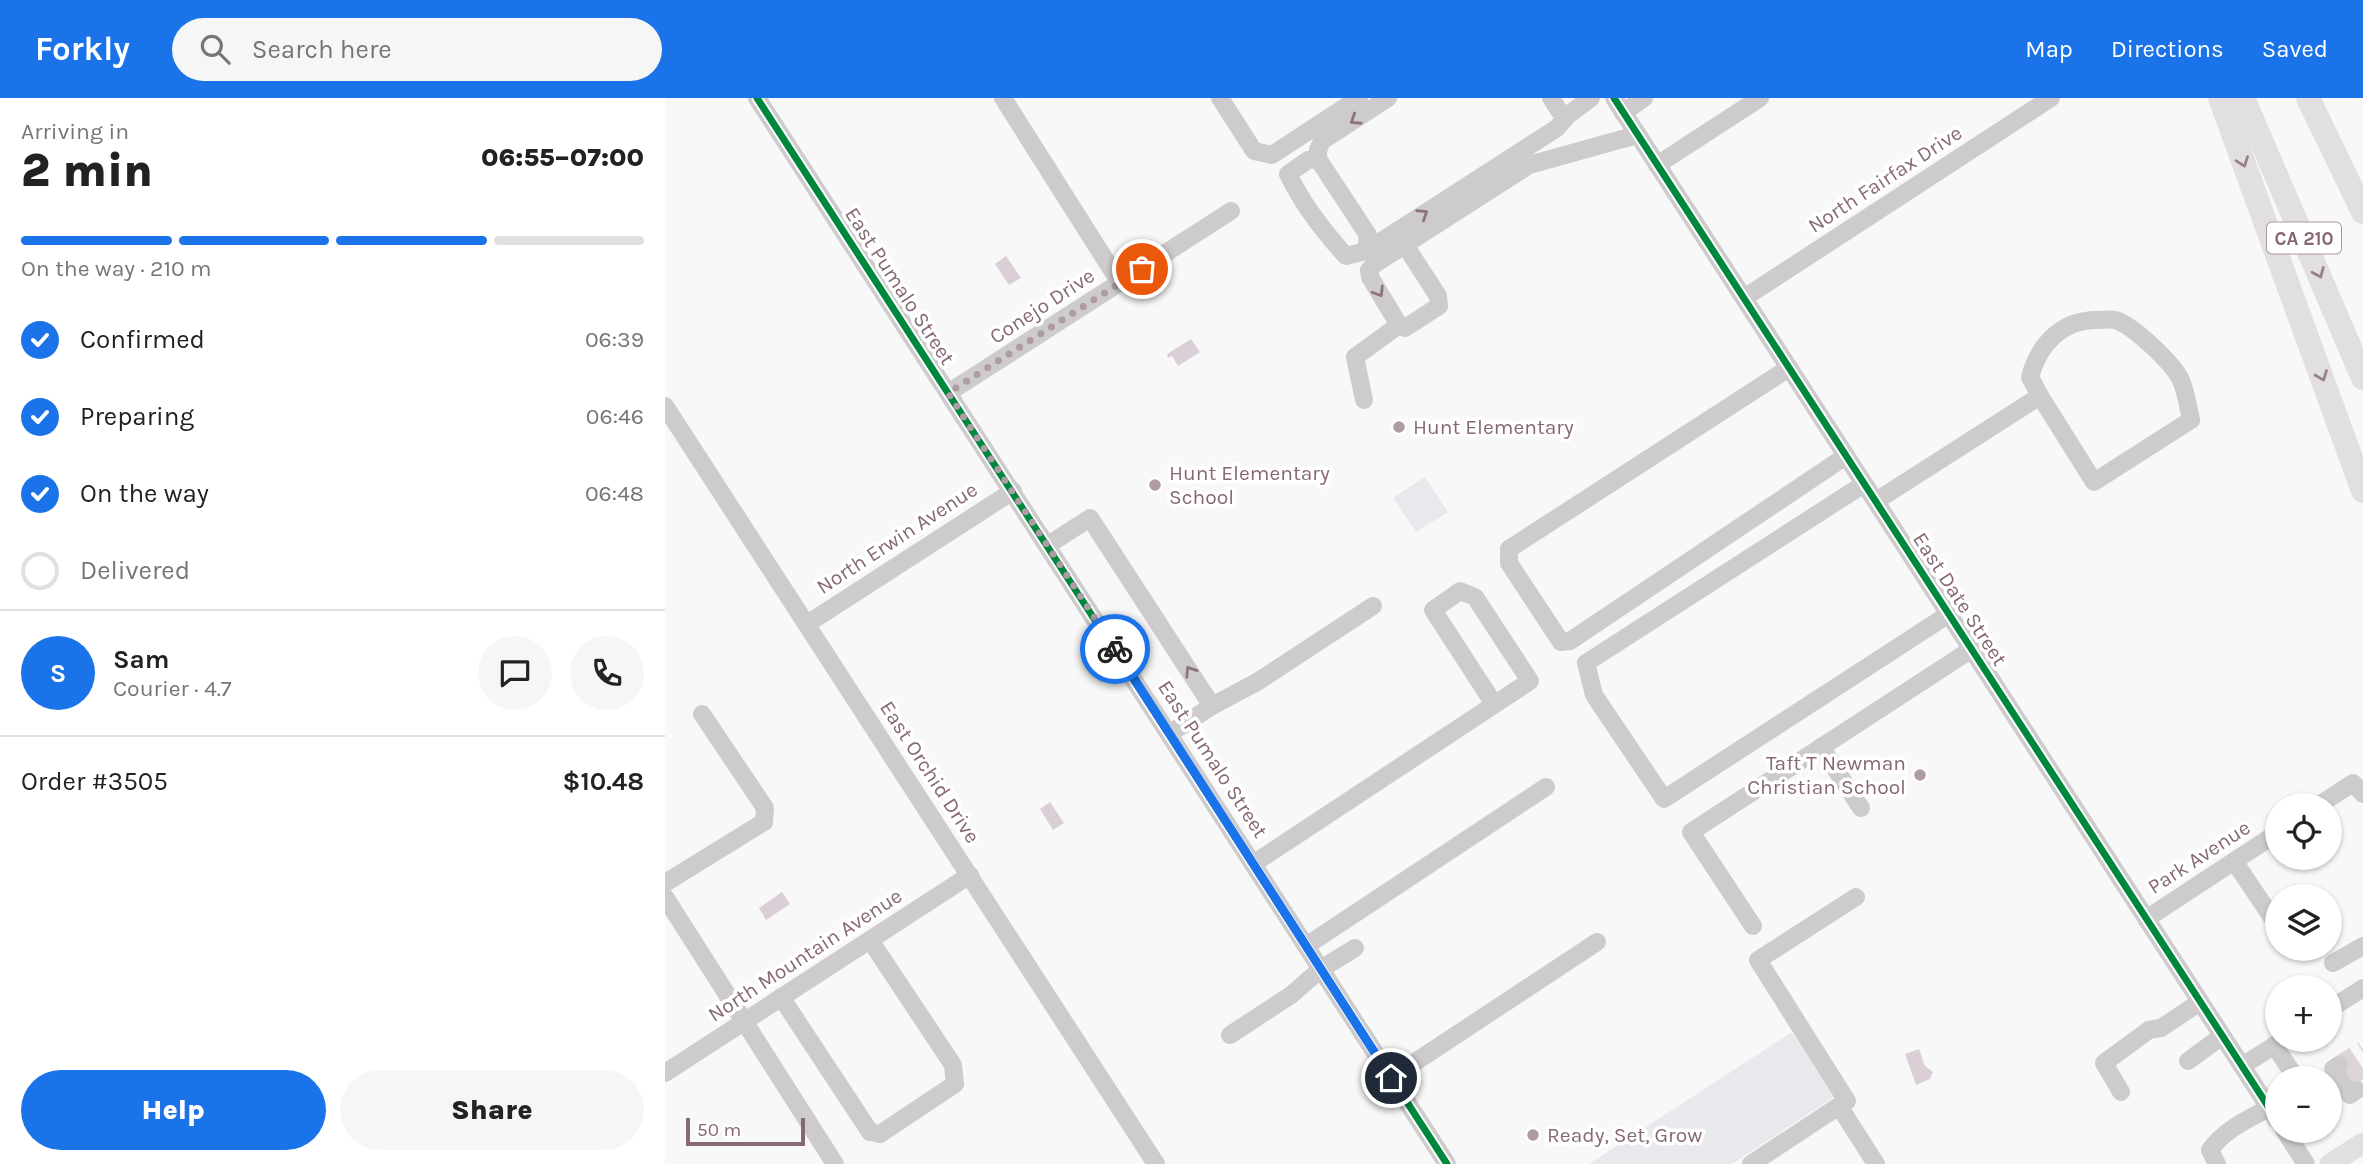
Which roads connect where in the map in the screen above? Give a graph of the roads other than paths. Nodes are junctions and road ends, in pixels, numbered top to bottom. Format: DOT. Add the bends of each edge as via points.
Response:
graph roads {
  1 [pos="757,98"];
  2 [pos="1003,98"];
  3 [pos="1220,98"];
  4 [pos="1359,98"];
  5 [pos="1388,98"];
  6 [pos="1551,98"];
  7 [pos="1591,98"];
  8 [pos="1644,98"];
  9 [pos="1760,98"];
  10 [pos="2051,98"];
  11 [pos="2220,98"];
  12 [pos="2243,98"];
  13 [pos="2308,98"];
  14 [pos="2318,98"];
  15 [pos="1619,105"];
  16 [pos="1568,115"];
  17 [pos="1637,135"];
  18 [pos="1320,150"];
  19 [pos="1657,165"];
  20 [pos="2363,178"];
  21 [pos="1231,211"];
  22 [pos="2363,212"];
  23 [pos="1405,245"];
  24 [pos="1366,251"];
  25 [pos="1119,283"];
  26 [pos="1744,298"];
  27 [pos="1399,325"];
  28 [pos="1789,368"];
  29 [pos="2363,378"];
  30 [pos="948,393"];
  31 [pos="2040,396"];
  32 [pos="1364,400"];
  33 [pos="665,406"];
  34 [pos="1846,456"];
  35 [pos="1864,484"];
  36 [pos="1013,491"];
  37 [pos="2363,491"];
  38 [pos="1876,501"];
  39 [pos="1048,545"];
  40 [pos="1373,606"];
  41 [pos="1949,614"];
  42 [pos="807,624"];
  43 [pos="1972,649"];
  44 [pos="1495,704"];
  45 [pos="1212,706"];
  46 [pos="702,714"];
  47 [pos="1169,733"];
  48 [pos="1821,747"];
  49 [pos="1546,787"];
  50 [pos="1861,808"];
  51 [pos="2265,841"];
  52 [pos="2234,861"];
  53 [pos="1253,864"];
  54 [pos="970,875"];
  55 [pos="665,883"];
  56 [pos="665,897"];
  57 [pos="1856,897"];
  58 [pos="2265,907"];
  59 [pos="2146,919"];
  60 [pos="1753,926"];
  61 [pos="870,940"];
  62 [pos="1597,942"];
  63 [pos="1306,946"];
  64 [pos="2363,946"];
  65 [pos="1355,948"];
  66 [pos="2333,963"];
  67 [pos="1321,969"];
  68 [pos="2363,988"];
  69 [pos="781,997"];
  70 [pos="2200,1002"];
  71 [pos="2342,1002"];
  72 [pos="743,1022"];
  73 [pos="1230,1035"];
  74 [pos="2222,1036"];
  75 [pos="2265,1051"];
  76 [pos="2187,1060"];
  77 [pos="2242,1066"];
  78 [pos="665,1073"];
  79 [pos="1391,1078"];
  80 [pos="2121,1092"];
  81 [pos="2265,1102"];
  82 [pos="1839,1106"];
  83 [pos="2265,1117"];
  84 [pos="2292,1143"];
  85 [pos="2363,1143"];
  86 [pos="835,1164"];
  87 [pos="1156,1164"];
  88 [pos="1447,1164"];
  89 [pos="1751,1164"];
  90 [pos="1876,1164"];
  91 [pos="2217,1164"];
  92 [pos="2306,1164"];
  93 [pos="2330,1164"];
  1 -- 30 [label="street, East Pumalo Street"];
  2 -- 25 [label="street"];
  3 -- 4 [label="street" via="1255,151 1272,155"];
  5 -- 18 [label="street, one-way"];
  6 -- 16 [label="street"];
  7 -- 16 [label="street"];
  8 -- 15 [label="street"];
  9 -- 19 [label="street"];
  10 -- 26 [label="street, North Fairfax Drive"];
  11 -- 37 [label="highway, one-way"];
  12 -- 29 [label="highway, CA 210, one-way"];
  13 -- 22 [label="highway, CA 210"];
  14 -- 20 [label="highway"];
  15 -- 17 [label="street, East Date Street"];
  24 -- 16 [label="street, one-way" via="1557,128"];
  17 -- 19 [label="street, East Date Street"];
  17 -- 23 [label="street" via="1529,165"];
  18 -- 24 [label="street" via="1368,235"];
  18 -- 24 [label="street" via="1288,174 1346,256"];
  19 -- 26 [label="street, East Date Street"];
  21 -- 25 [label="street, Conejo Drive"];
  23 -- 27 [label="street, one-way" via="1369,270"];
  23 -- 27 [label="street" via="1438,296 1439,306 1405,328"];
  25 -- 30 [label="street, Conejo Drive"];
  26 -- 28 [label="street, East Date Street"];
  27 -- 32 [label="street" via="1355,357"];
  28 -- 34 [label="street, East Date Street"];
  28 -- 34 [label="street" via="1509,549 1510,563 1561,642 1570,641"];
  30 -- 36 [label="street, East Pumalo Street"];
  31 -- 31 [label="street" via="2094,482 2192,420 2180,378 2153,346 2115,320 2065,326 2051,339 2036,358 2030,377"];
  31 -- 38 [label="street"];
  33 -- 42 [label="street, East Orchid Drive"];
  34 -- 35 [label="street, East Date Street"];
  35 -- 38 [label="street, East Date Street"];
  35 -- 41 [label="street" via="1586,663 1594,695 1664,799"];
  36 -- 39 [label="street, East Pumalo Street"];
  36 -- 42 [label="street, North Erwin Avenue"];
  38 -- 41 [label="street, East Date Street"];
  45 -- 39 [label="street, one-way" via="1090,518"];
  39 -- 47 [label="street, East Pumalo Street"];
  40 -- 45 [label="street"];
  41 -- 43 [label="street, East Date Street"];
  42 -- 54 [label="street, East Orchid Drive"];
  43 -- 48 [label="street"];
  43 -- 59 [label="street, East Date Street"];
  44 -- 44 [label="street" via="1530,681 1475,597 1460,592 1433,610"];
  44 -- 53 [label="street"];
  45 -- 47 [label="street"];
  46 -- 55 [label="street" via="765,808 764,822"];
  47 -- 53 [label="street, East Pumalo Street"];
  48 -- 50 [label="street"];
  48 -- 60 [label="street" via="1691,832"];
  49 -- 63 [label="street"];
  51 -- 52 [label="street, Park Avenue"];
  52 -- 58 [label="street"];
  52 -- 59 [label="street, Park Avenue"];
  53 -- 63 [label="street, East Pumalo Street"];
  54 -- 61 [label="street, North Mountain Avenue"];
  54 -- 87 [label="street, East Orchid Drive"];
  56 -- 72 [label="street"];
  57 -- 82 [label="street" via="1758,960 1847,1101"];
  59 -- 70 [label="street, East Date Street"];
  61 -- 69 [label="street, North Mountain Avenue"];
  61 -- 69 [label="street" via="953,1065 955,1084 880,1134 870,1132"];
  62 -- 79 [label="street"];
  63 -- 67 [label="street, East Pumalo Street"];
  64 -- 66 [label="street"];
  65 -- 67 [label="street"];
  67 -- 73 [label="street"];
  67 -- 79 [label="street, East Pumalo Street"];
  68 -- 71 [label="street"];
  69 -- 72 [label="street, North Mountain Avenue"];
  70 -- 74 [label="street, East Date Street"];
  70 -- 80 [label="street" via="2161,1028 2149,1030 2104,1063"];
  72 -- 78 [label="street, North Mountain Avenue"];
  72 -- 86 [label="street"];
  74 -- 76 [label="street"];
  74 -- 77 [label="street, East Date Street"];
  75 -- 77 [label="street"];
  77 -- 81 [label="street, East Date Street"];
  79 -- 88 [label="street, East Pumalo Street"];
  82 -- 89 [label="street"];
  82 -- 90 [label="street"];
  83 -- 91 [label="street" via="2237,1126 2215,1142 2210,1150"];
  84 -- 92 [label="street"];
  85 -- 93 [label="main road"];
}
